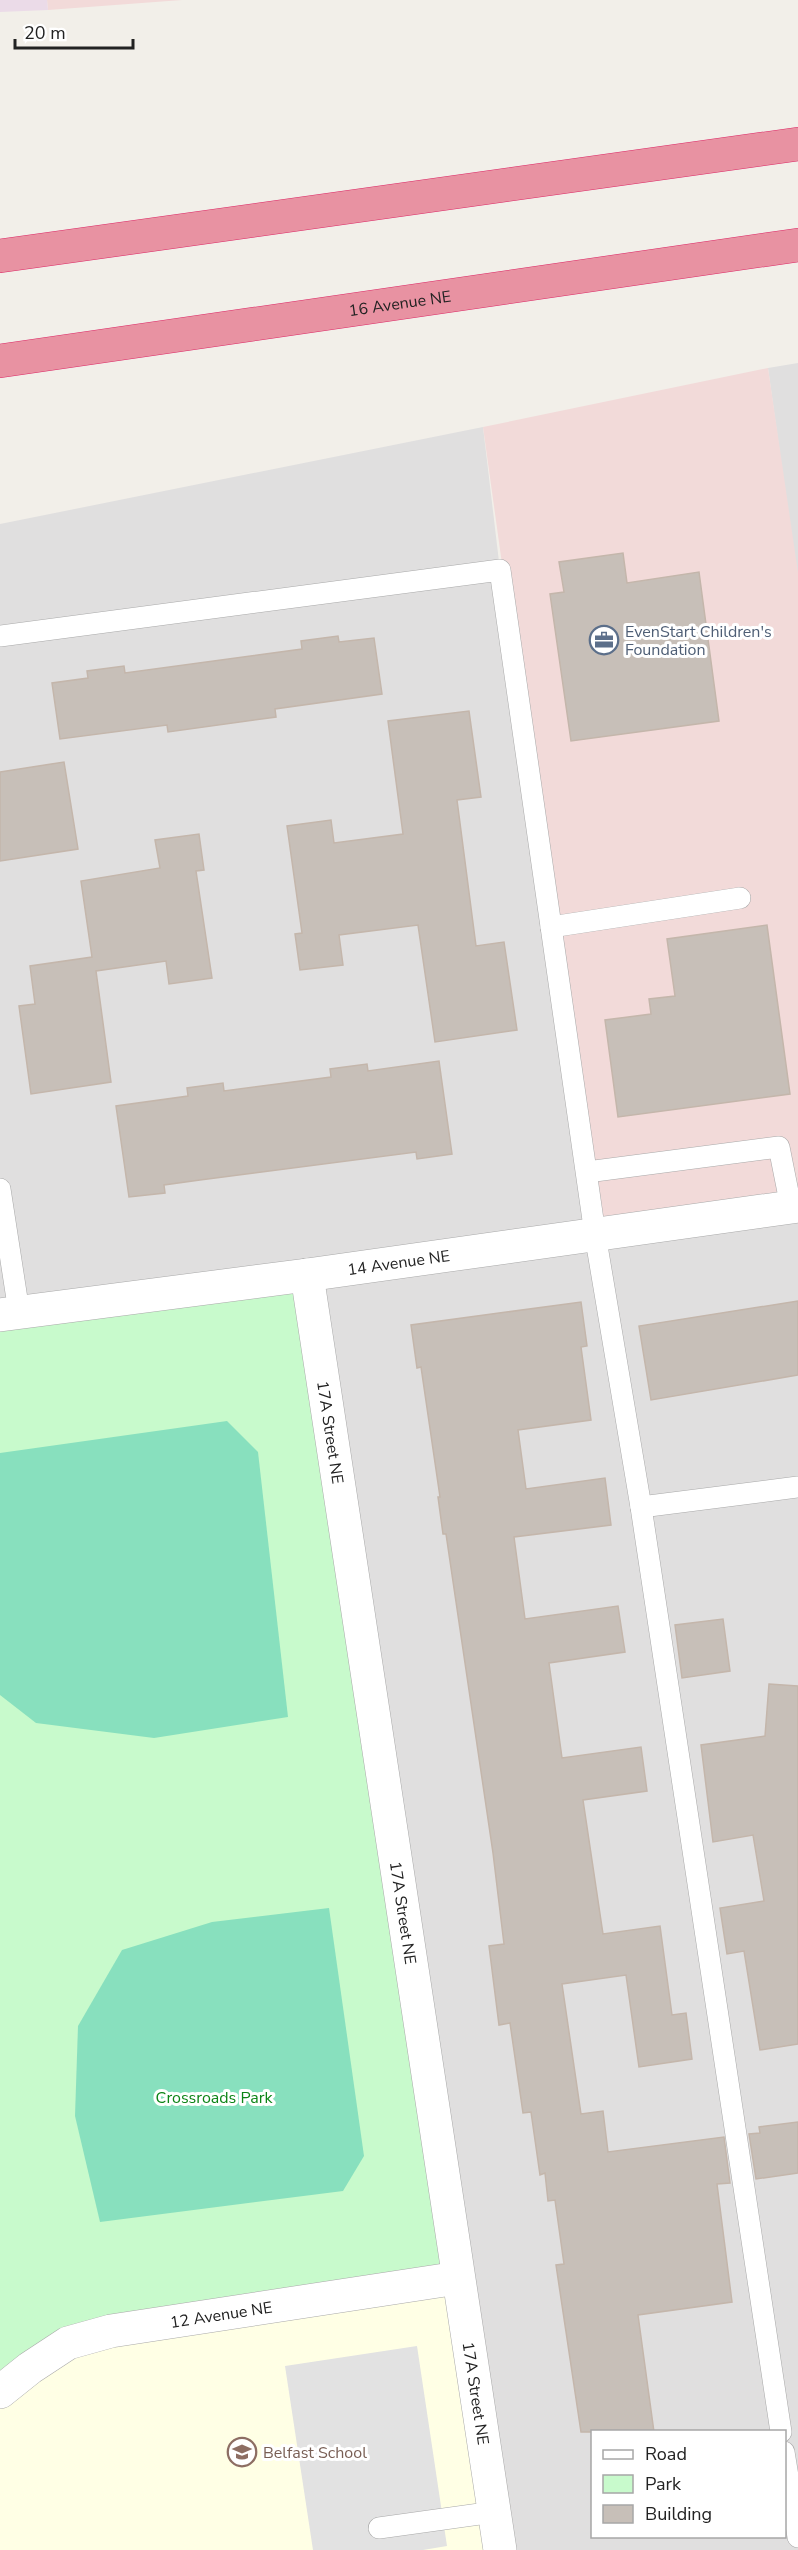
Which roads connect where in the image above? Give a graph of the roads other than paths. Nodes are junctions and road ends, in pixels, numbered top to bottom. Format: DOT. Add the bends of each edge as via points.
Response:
graph roads {
  1 [pos="798,144"];
  2 [pos="798,245"];
  3 [pos="0,256"];
  4 [pos="0,361"];
  5 [pos="0,636"];
  6 [pos="740,898"];
  7 [pos="551,927"];
  8 [pos="587,1172"];
  9 [pos="0,1189"];
  10 [pos="795,1206"];
  11 [pos="595,1234"];
  12 [pos="308,1275"];
  13 [pos="9,1314"];
  14 [pos="798,1487"];
  15 [pos="641,1507"];
  16 [pos="458,2278"];
  17 [pos="0,2392"];
  18 [pos="781,2430"];
  19 [pos="786,2464"];
  20 [pos="494,2512"];
  21 [pos="379,2528"];
  22 [pos="798,2537"];
  23 [pos="500,2550"];
  1 -- 3 [label="highway"];
  2 -- 4 [label="highway, 16 Avenue NE"];
  5 -- 7 [label="lane" via="500,570"];
  6 -- 7 [label="lane"];
  7 -- 8 [label="lane"];
  8 -- 10 [label="lane" via="779,1147"];
  8 -- 11 [label="lane"];
  9 -- 13 [label="lane"];
  10 -- 11 [label="street, 14 Avenue NE"];
  11 -- 12 [label="street, 14 Avenue NE"];
  11 -- 15 [label="lane"];
  12 -- 13 [label="street, 14 Avenue NE"];
  12 -- 16 [label="street, 17A Street NE"];
  14 -- 15 [label="lane"];
  15 -- 18 [label="lane"];
  16 -- 17 [label="street, 12 Avenue NE" via="111,2331 68,2343"];
  16 -- 20 [label="street, 17A Street NE"];
  19 -- 22 [label="lane"];
  20 -- 21 [label="lane"];
  20 -- 23 [label="street, 17A Street NE"];
}
